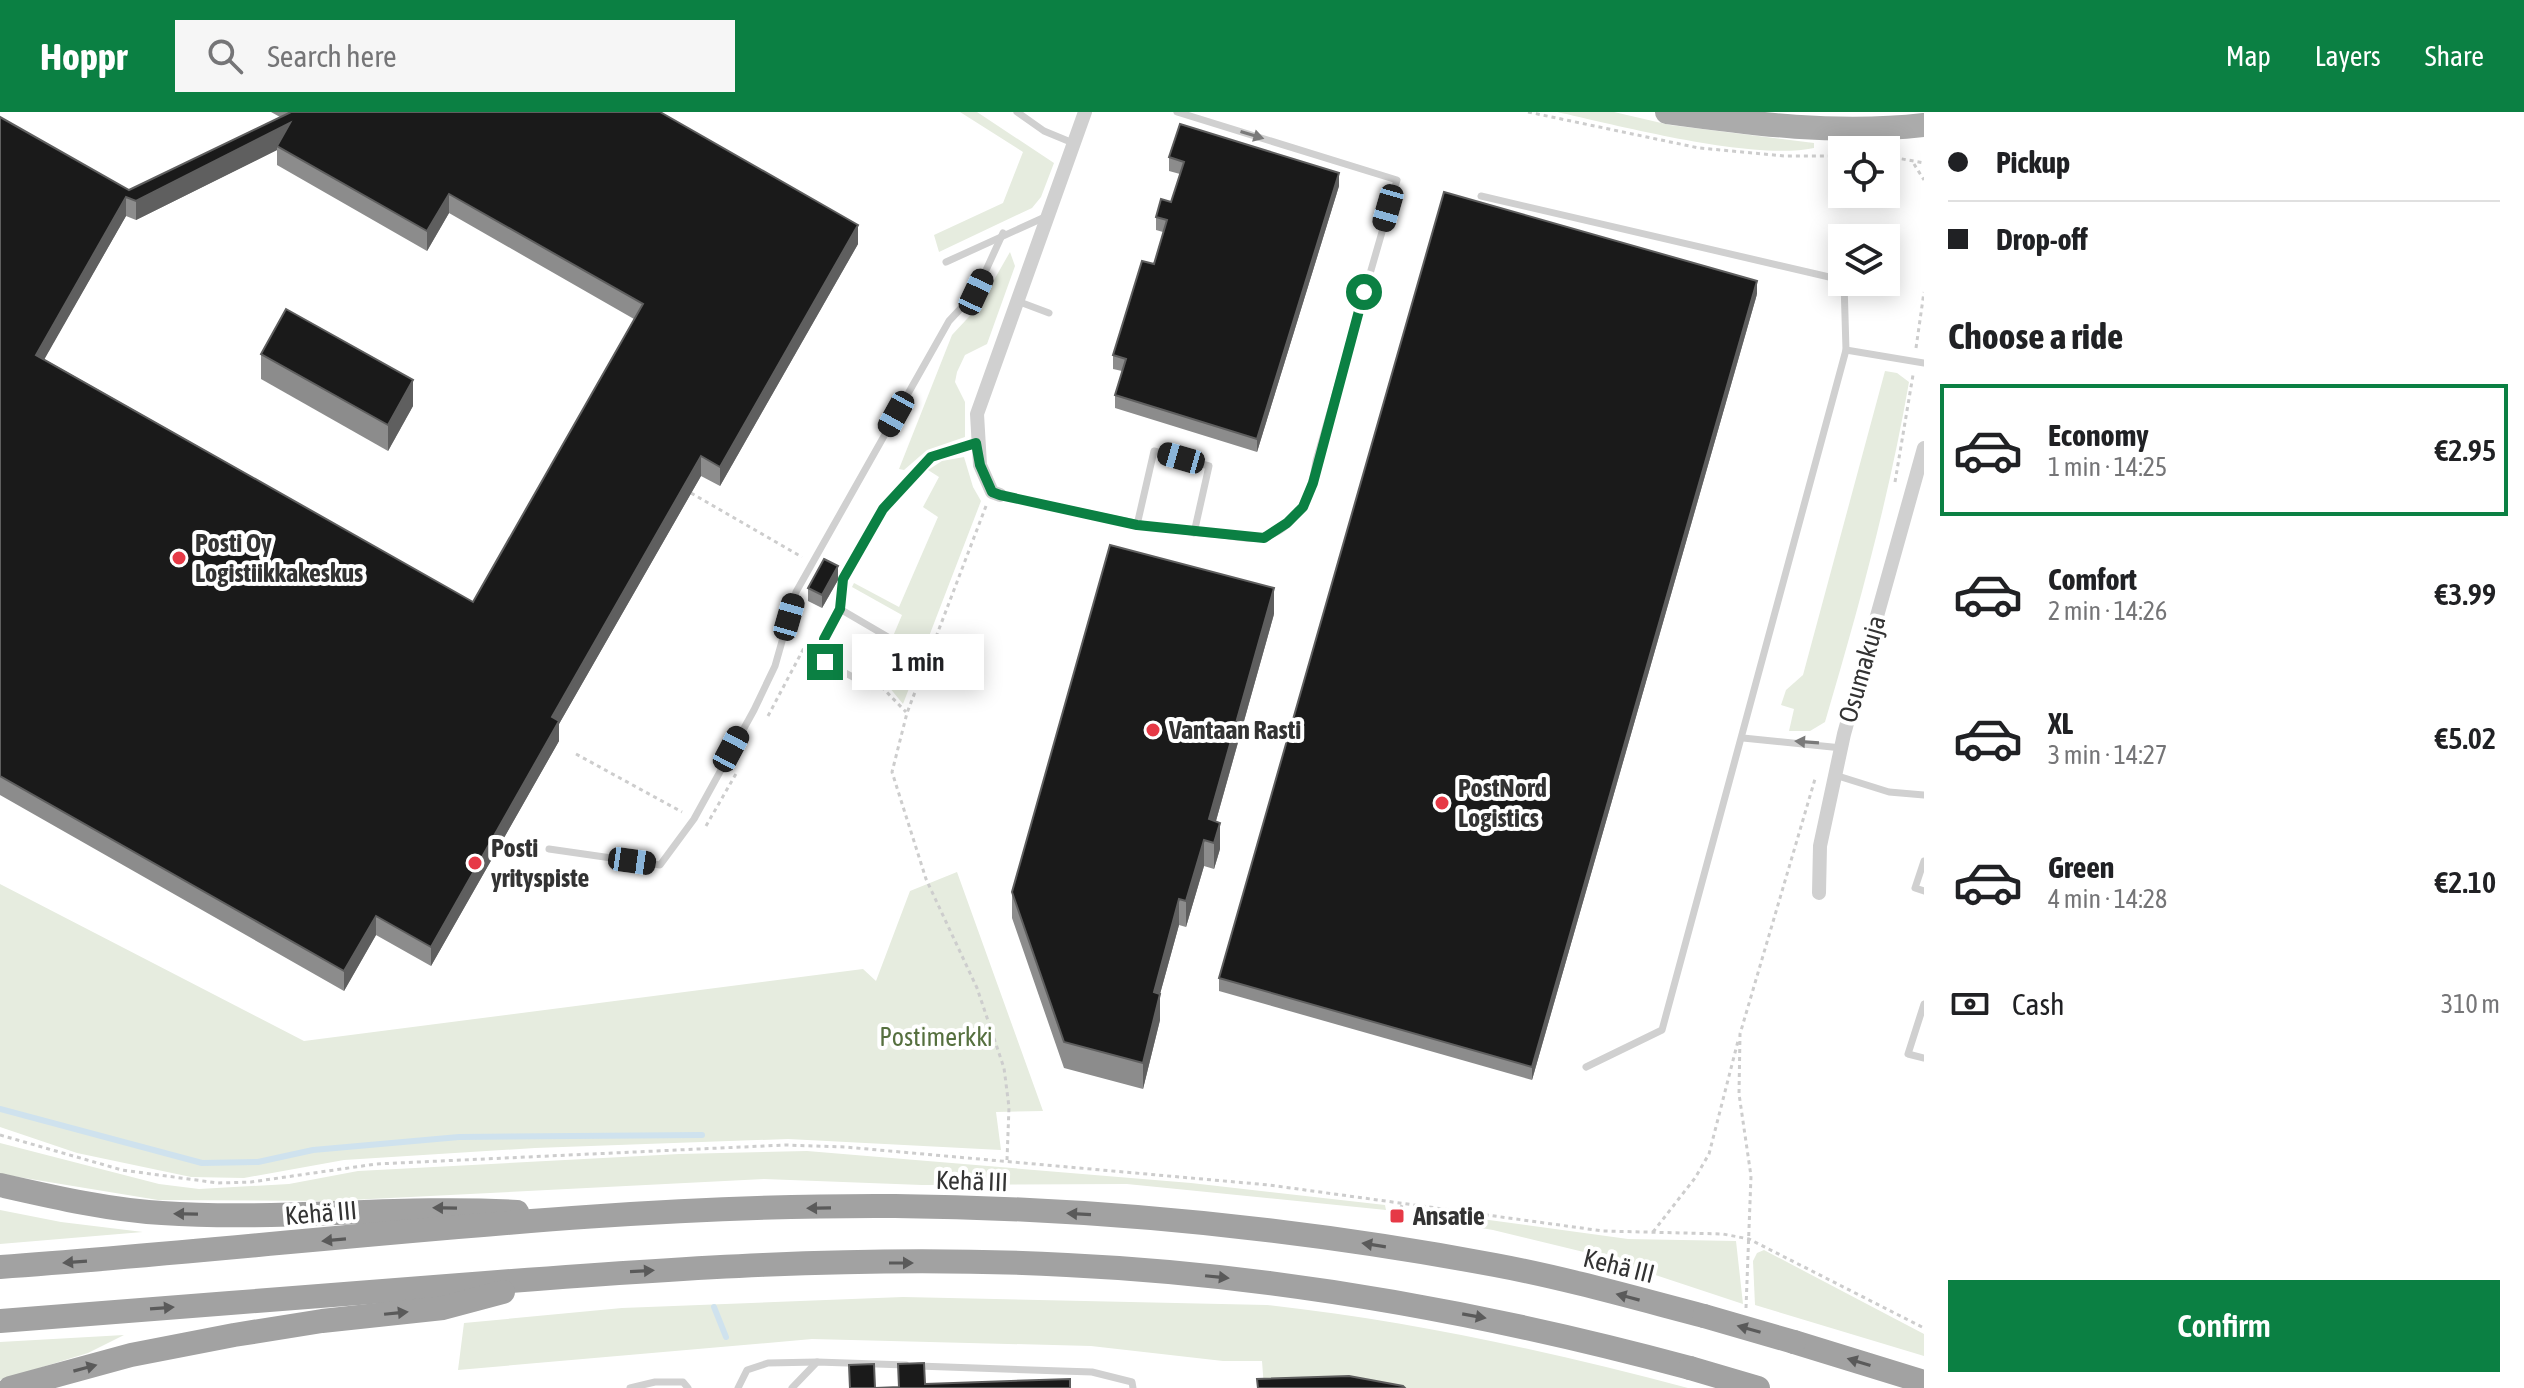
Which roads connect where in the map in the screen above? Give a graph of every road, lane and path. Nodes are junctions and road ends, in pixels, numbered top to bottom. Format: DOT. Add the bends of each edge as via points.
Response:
graph roads {
  1 [pos="1017,112"];
  2 [pos="1085,112"];
  3 [pos="1177,112"];
  4 [pos="1528,112"];
  5 [pos="1667,112"];
  6 [pos="1924,125"];
  7 [pos="1073,143"];
  8 [pos="1828,156"];
  9 [pos="1900,160"];
  10 [pos="1924,163"];
  11 [pos="1914,164"];
  12 [pos="1924,180"];
  13 [pos="1481,196"];
  14 [pos="1045,217"];
  15 [pos="1003,233"];
  16 [pos="946,262"];
  17 [pos="1828,277"];
  18 [pos="1924,292"];
  19 [pos="1844,296"];
  20 [pos="1017,301"];
  21 [pos="1049,313"];
  22 [pos="1846,350"];
  23 [pos="1914,362"];
  24 [pos="1924,363"];
  25 [pos="976,443"];
  26 [pos="1924,448"];
  27 [pos="691,493"];
  28 [pos="1893,493"];
  29 [pos="1000,495"];
  30 [pos="983,514"];
  31 [pos="1137,525"];
  32 [pos="1194,533"];
  33 [pos="800,555"];
  34 [pos="840,609"];
  35 [pos="893,640"];
  36 [pos="864,683"];
  37 [pos="907,713"];
  38 [pos="1743,738"];
  39 [pos="1826,744"];
  40 [pos="1842,748"];
  41 [pos="1838,776"];
  42 [pos="1924,795"];
  43 [pos="549,849"];
  44 [pos="1924,861"];
  45 [pos="1924,891"];
  46 [pos="1819,893"];
  47 [pos="1924,1004"];
  48 [pos="1740,1034"];
  49 [pos="1924,1058"];
  50 [pos="1586,1067"];
  51 [pos="0,1135"];
  52 [pos="1007,1161"];
  53 [pos="0,1185"];
  54 [pos="1403,1203"];
  55 [pos="1397,1216"];
  56 [pos="607,1218"];
  57 [pos="1652,1234"];
  58 [pos="1749,1239"];
  59 [pos="0,1267"];
  60 [pos="564,1276"];
  61 [pos="1746,1316"];
  62 [pos="0,1321"];
  63 [pos="1924,1328"];
  64 [pos="817,1362"];
  65 [pos="1924,1382"];
  66 [pos="10,1388"];
  67 [pos="630,1388"];
  68 [pos="688,1388"];
  69 [pos="738,1388"];
  70 [pos="792,1388"];
  71 [pos="1133,1388"];
  72 [pos="1758,1388"];
  1 -- 7 [label="lane"];
  2 -- 7 [label="street"];
  3 -- 32 [label="lane, one-way" via="1397,180 1303,507 1264,538"];
  4 -- 8 [label="path" via="1699,148"];
  5 -- 6 [label="main road" via="1783,128 1871,131"];
  7 -- 14 [label="street"];
  9 -- 11 [label="path"];
  10 -- 11 [label="path"];
  11 -- 12 [label="path"];
  13 -- 17 [label="lane"];
  14 -- 15 [label="lane"];
  14 -- 20 [label="street"];
  15 -- 16 [label="lane"];
  15 -- 43 [label="lane" via="976,292 949,321 796,592 775,666 694,819 660,865"];
  18 -- 23 [label="path"];
  19 -- 22 [label="lane"];
  20 -- 21 [label="lane"];
  20 -- 25 [label="street" via="977,414"];
  22 -- 23 [label="lane"];
  22 -- 38 [label="lane"];
  23 -- 24 [label="lane"];
  23 -- 28 [label="path"];
  25 -- 29 [label="street" via="992,492"];
  25 -- 34 [label="lane" via="931,457 883,509 843,579"];
  26 -- 40 [label="street, Osumakuja"];
  27 -- 33 [label="path"];
  29 -- 31 [label="lane"];
  30 -- 37 [label="path"];
  31 -- 32 [label="lane"];
  31 -- 32 [label="lane" via="1154,451 1209,466"];
  34 -- 35 [label="lane"];
  34 -- 36 [label="lane" via="824,639 825,662"];
  36 -- 37 [label="path" via="878,681"];
  37 -- 52 [label="path" via="892,772 926,879 977,988 1004,1068"];
  39 -- 38 [label="lane, one-way"];
  38 -- 50 [label="lane" via="1662,1030"];
  39 -- 40 [label="lane"];
  39 -- 48 [label="path"];
  40 -- 41 [label="street, Osumakuja"];
  41 -- 42 [label="lane" via="1889,792"];
  41 -- 46 [label="street, Osumakuja" via="1820,846"];
  44 -- 45 [label="lane" via="1915,888"];
  47 -- 49 [label="lane" via="1908,1054"];
  48 -- 57 [label="path" via="1709,1154"];
  48 -- 58 [label="path" via="1739,1094 1751,1176"];
  51 -- 52 [label="path" via="122,1170 218,1183 376,1164 715,1146 845,1147"];
  52 -- 54 [label="path"];
  56 -- 53 [label="highway, one-way" via="444,1208 161,1213"];
  54 -- 55 [label="path"];
  54 -- 57 [label="path"];
  56 -- 59 [label="highway, Kehä III, one-way"];
  65 -- 56 [label="highway, Kehä III, one-way, bridge" via="1704,1316 1498,1265 1322,1236 1157,1218 892,1206"];
  57 -- 58 [label="path" via="1711,1233"];
  58 -- 61 [label="path"];
  58 -- 63 [label="path"];
  62 -- 60 [label="highway, one-way"];
  66 -- 60 [label="highway, one-way" via="131,1355 234,1335 443,1308"];
  60 -- 72 [label="highway, one-way, bridge" via="800,1263 994,1262 1139,1270 1349,1293 1507,1322"];
  64 -- 69 [label="lane" via="768,1363 747,1370"];
  64 -- 70 [label="lane"];
  64 -- 71 [label="lane" via="1092,1372 1132,1382"];
  67 -- 68 [label="lane" via="670,1380"];
}
